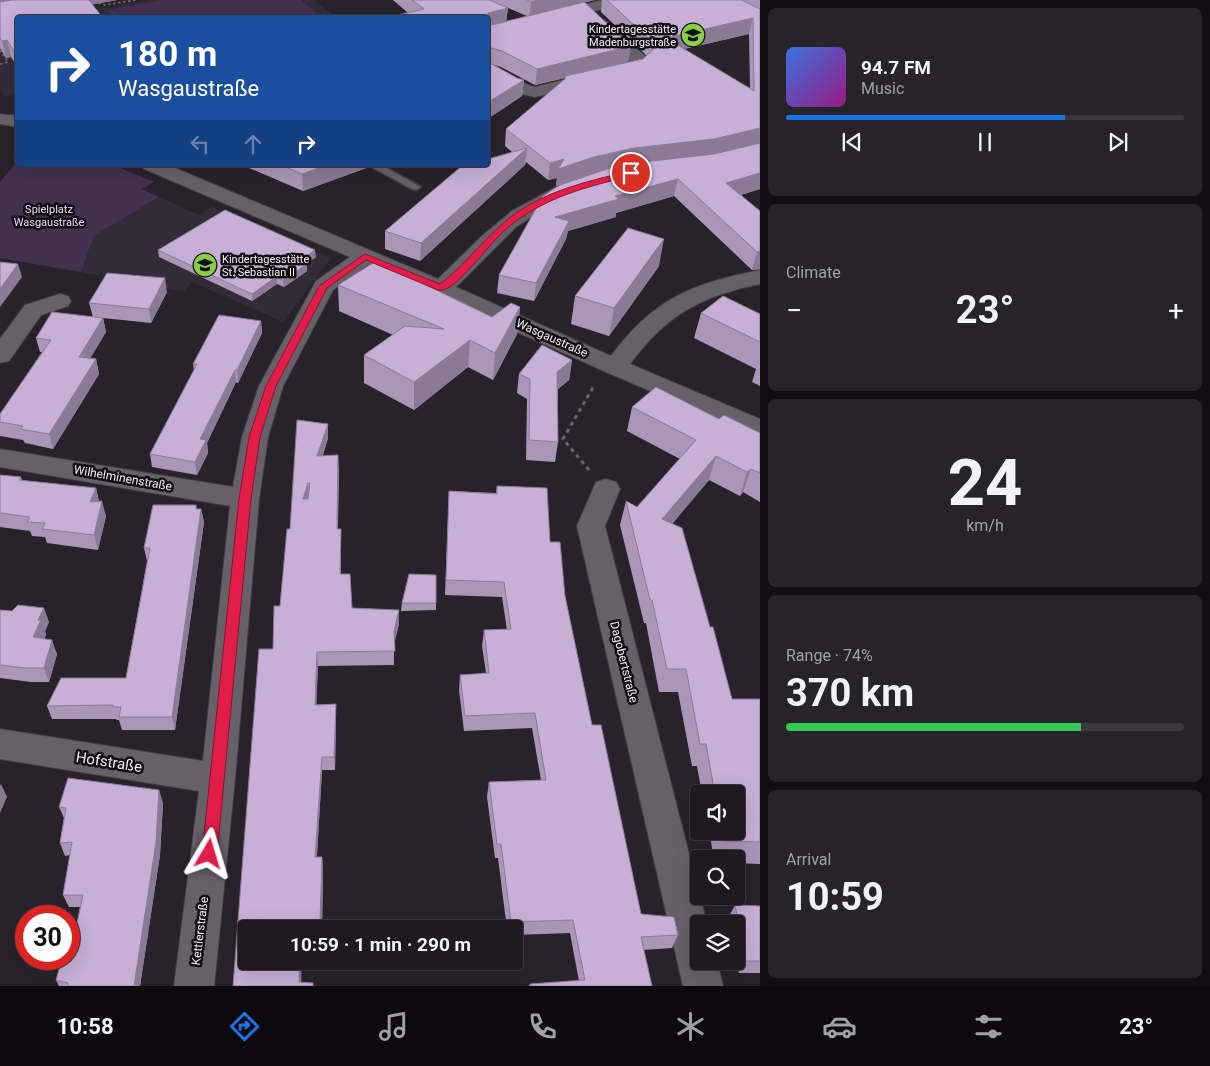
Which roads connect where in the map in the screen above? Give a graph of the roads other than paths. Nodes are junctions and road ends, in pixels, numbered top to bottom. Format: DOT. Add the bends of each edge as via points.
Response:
graph roads {
  1 [pos="620,0"];
  2 [pos="586,9"];
  3 [pos="502,14"];
  4 [pos="526,24"];
  5 [pos="490,34"];
  6 [pos="490,71"];
  7 [pos="0,119"];
  8 [pos="15,122"];
  9 [pos="156,167"];
  10 [pos="377,167"];
  11 [pos="592,182"];
  12 [pos="416,187"];
  13 [pos="365,256"];
  14 [pos="760,277"];
  15 [pos="441,288"];
  16 [pos="60,301"];
  17 [pos="0,356"];
  18 [pos="610,365"];
  19 [pos="760,429"];
  20 [pos="0,458"];
  21 [pos="606,489"];
  22 [pos="245,499"];
  23 [pos="0,744"];
  24 [pos="218,779"];
  25 [pos="194,986"];
  26 [pos="703,986"];
  1 -- 2 [label="street"];
  2 -- 4 [label="street"];
  2 -- 6 [label="street" via="639,60 641,66 535,92 522,89"];
  3 -- 4 [label="street"];
  4 -- 5 [label="street"];
  7 -- 8 [label="street"];
  9 -- 13 [label="street, Wasgaustraße"];
  10 -- 12 [label="lane"];
  11 -- 15 [label="street" via="550,197 514,219"];
  13 -- 15 [label="street, Wasgaustraße"];
  13 -- 22 [label="street, Kettlerstraße" via="324,286 271,386 255,437"];
  14 -- 18 [label="street" via="717,285 669,309"];
  15 -- 18 [label="street, Wasgaustraße"];
  16 -- 17 [label="street" via="33,310"];
  18 -- 19 [label="street, Wasgaustraße"];
  20 -- 22 [label="street, Wilhelminenstraße"];
  21 -- 26 [label="street, Dagobertstraße" via="591,526"];
  22 -- 24 [label="street, Kettlerstraße"];
  23 -- 24 [label="street, Hofstraße"];
  24 -- 25 [label="street, Kettlerstraße"];
}
